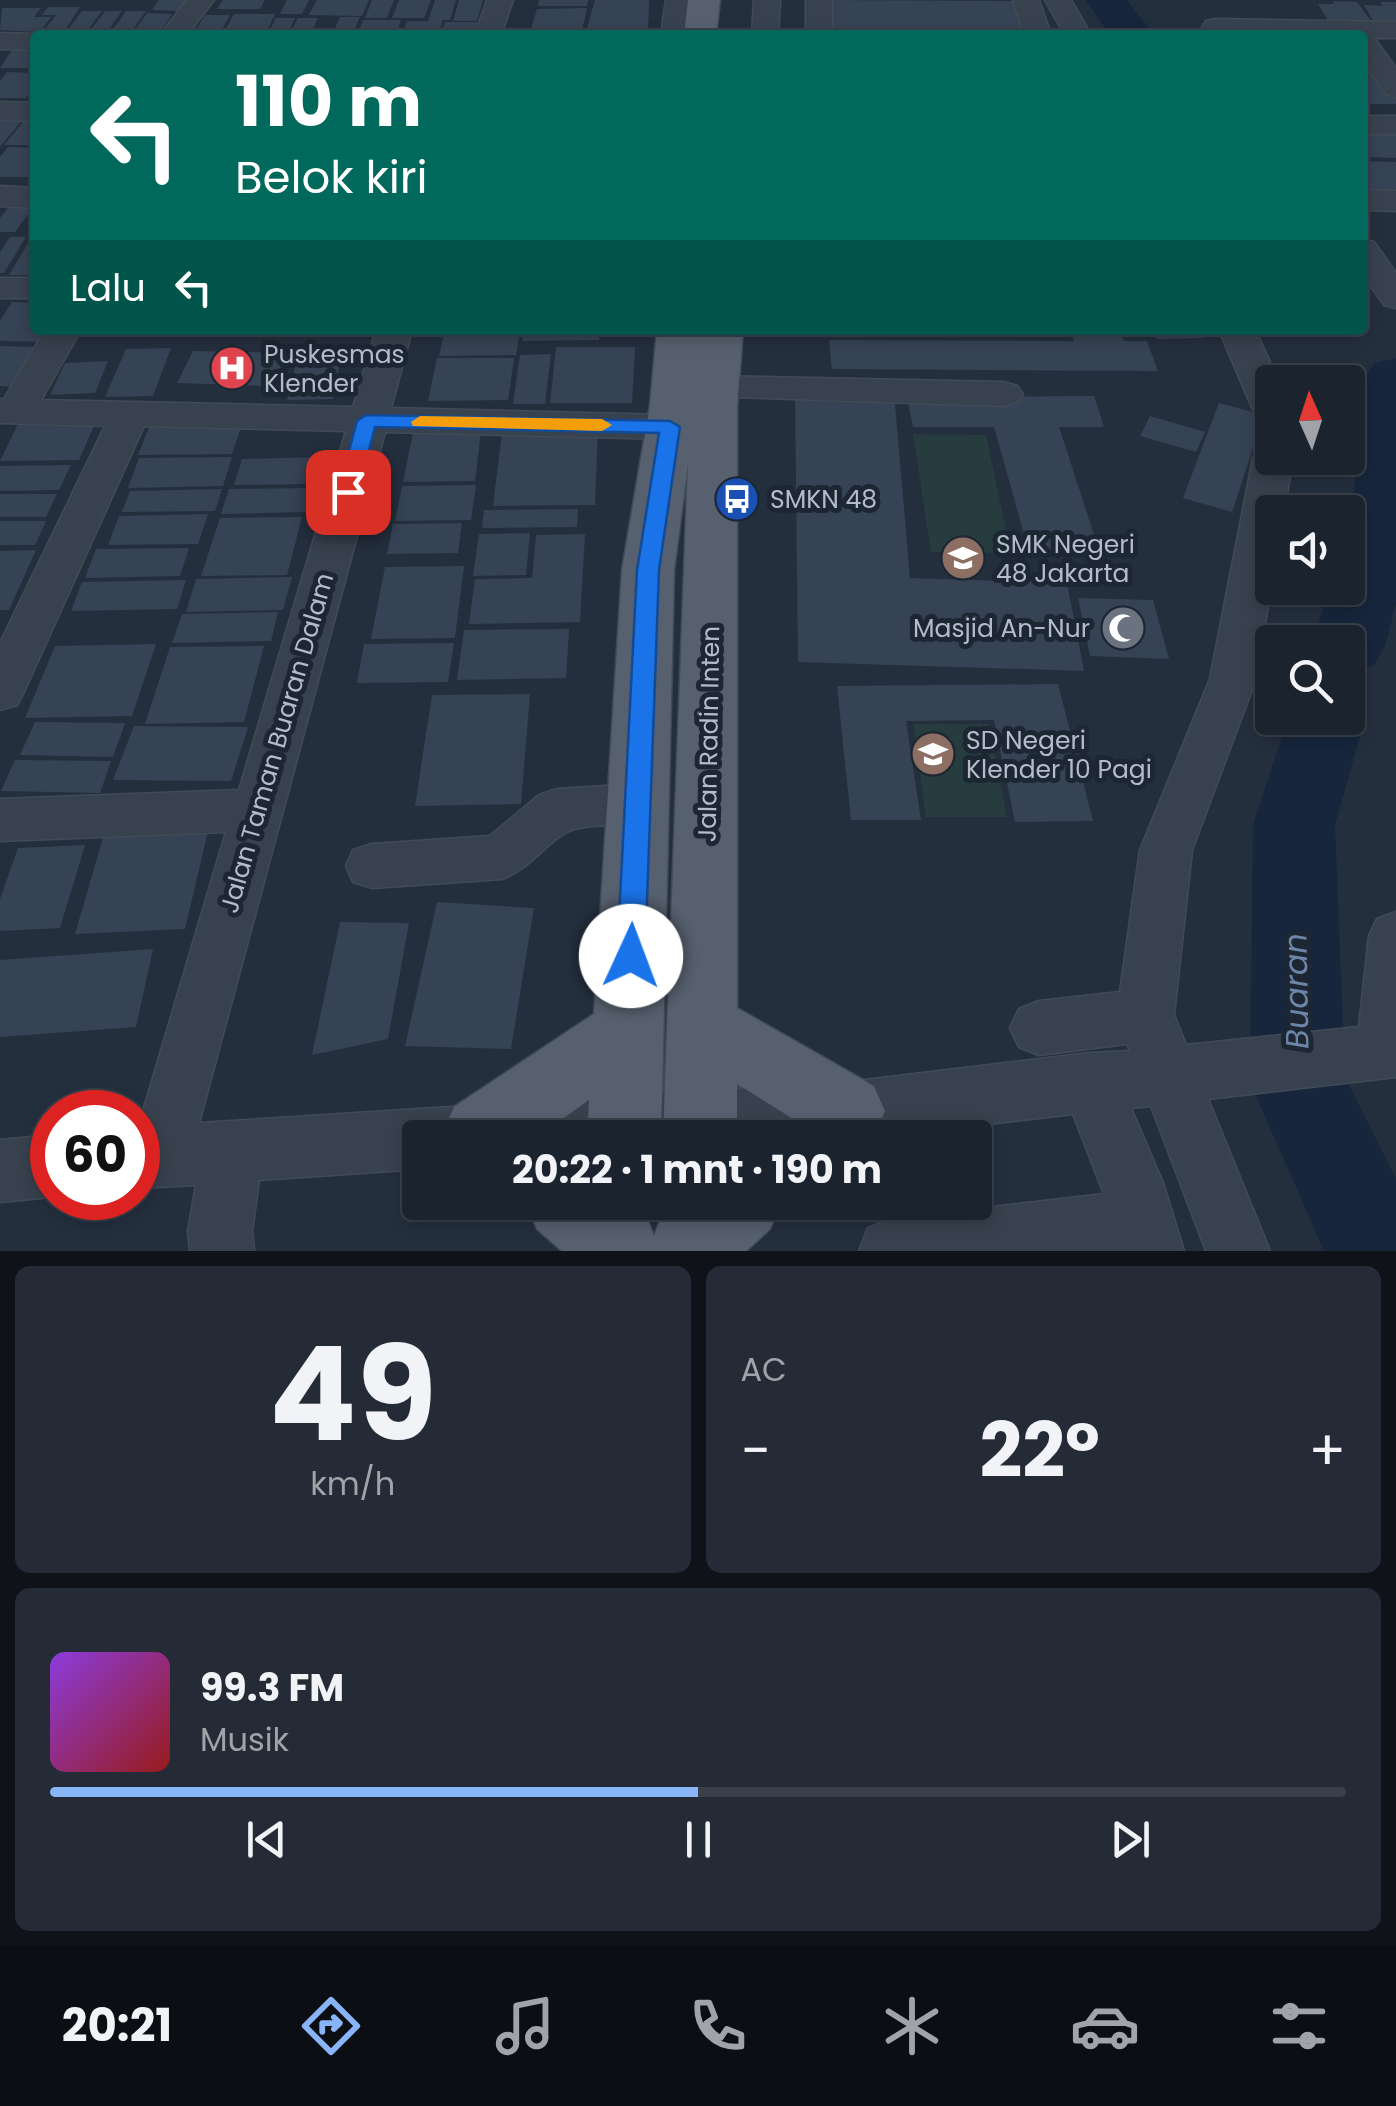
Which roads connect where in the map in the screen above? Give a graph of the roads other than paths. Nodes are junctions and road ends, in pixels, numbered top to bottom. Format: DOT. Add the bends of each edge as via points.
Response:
graph roads {
  1 [pos="202,0"];
  2 [pos="500,0"];
  3 [pos="679,0"];
  4 [pos="704,0"];
  5 [pos="734,0"];
  6 [pos="767,0"];
  7 [pos="819,0"];
  8 [pos="1026,0"];
  9 [pos="1058,0"];
  10 [pos="1194,0"];
  11 [pos="177,30"];
  12 [pos="490,30"];
  13 [pos="675,30"];
  14 [pos="701,30"];
  15 [pos="732,30"];
  16 [pos="765,30"];
  17 [pos="820,30"];
  18 [pos="1036,30"];
  19 [pos="1075,30"];
  20 [pos="1216,30"];
  21 [pos="1396,30"];
  22 [pos="1368,34"];
  23 [pos="0,41"];
  24 [pos="30,42"];
  25 [pos="1368,48"];
  26 [pos="1396,88"];
  27 [pos="0,111"];
  28 [pos="30,112"];
  29 [pos="1368,124"];
  30 [pos="1396,125"];
  31 [pos="0,196"];
  32 [pos="30,198"];
  33 [pos="1368,200"];
  34 [pos="1396,201"];
  35 [pos="1368,257"];
  36 [pos="0,288"];
  37 [pos="30,288"];
  38 [pos="1394,294"];
  39 [pos="60,335"];
  40 [pos="392,335"];
  41 [pos="682,335"];
  42 [pos="1239,335"];
  43 [pos="829,363"];
  44 [pos="1255,371"];
  45 [pos="708,388"];
  46 [pos="1004,394"];
  47 [pos="8,412"];
  48 [pos="130,414"];
  49 [pos="366,421"];
  50 [pos="1270,475"];
  51 [pos="0,692"];
  52 [pos="636,805"];
  53 [pos="255,810"];
  54 [pos="0,820"];
  55 [pos="372,866"];
  56 [pos="1396,936"];
  57 [pos="1145,1015"];
  58 [pos="704,1026"];
  59 [pos="1039,1028"];
  60 [pos="628,1031"];
  61 [pos="1378,1051"];
  62 [pos="1187,1072"];
  63 [pos="1089,1082"];
  64 [pos="160,1118"];
  65 [pos="483,1120"];
  66 [pos="624,1120"];
  67 [pos="701,1120"];
  68 [pos="828,1120"];
  69 [pos="857,1120"];
  70 [pos="402,1140"];
  71 [pos="233,1150"];
  72 [pos="160,1156"];
  73 [pos="30,1168"];
  74 [pos="0,1171"];
  75 [pos="659,1220"];
  76 [pos="681,1220"];
  77 [pos="633,1234"];
  78 [pos="1149,1236"];
  79 [pos="222,1251"];
  80 [pos="891,1251"];
  81 [pos="1238,1251"];
  1 -- 11 [label="street"];
  2 -- 12 [label="street"];
  3 -- 13 [label="street"];
  4 -- 14 [label="main road"];
  5 -- 15 [label="main road"];
  6 -- 16 [label="street"];
  7 -- 17 [label="street"];
  8 -- 18 [label="street"];
  9 -- 19 [label="street"];
  10 -- 20 [label="street"];
  21 -- 22 [label="street"];
  23 -- 24 [label="street"];
  25 -- 26 [label="street"];
  27 -- 28 [label="street"];
  29 -- 30 [label="street"];
  31 -- 32 [label="street"];
  33 -- 34 [label="street"];
  35 -- 38 [label="street"];
  36 -- 37 [label="street"];
  39 -- 47 [label="street"];
  40 -- 49 [label="street, Jalan Taman Buaran Dalam"];
  41 -- 45 [label="main road, Jalan Radin Inten"];
  42 -- 44 [label="street"];
  43 -- 45 [label="street"];
  45 -- 46 [label="street"];
  45 -- 49 [label="street"];
  45 -- 52 [label="main road, Jalan Radin Inten" via="648,570"];
  45 -- 58 [label="main road, Jalan Radin Inten"];
  47 -- 48 [label="street"];
  48 -- 49 [label="street"];
  48 -- 51 [label="street"];
  49 -- 53 [label="street, Jalan Taman Buaran Dalam"];
  50 -- 57 [label="street" via="1233,679 1166,850"];
  52 -- 55 [label="street" via="557,810 502,857"];
  52 -- 60 [label="main road, Jalan Radin Inten"];
  53 -- 54 [label="street"];
  53 -- 64 [label="street, Jalan Taman Buaran Dalam"];
  56 -- 61 [label="street"];
  57 -- 59 [label="street"];
  57 -- 62 [label="street"];
  58 -- 67 [label="main road, Jalan Radin Inten"];
  58 -- 68 [label="main road"];
  60 -- 65 [label="main road"];
  60 -- 66 [label="main road, Jalan Radin Inten"];
  61 -- 62 [label="street"];
  62 -- 63 [label="street"];
  62 -- 81 [label="street"];
  63 -- 69 [label="street"];
  63 -- 78 [label="street"];
  70 -- 71 [label="street"];
  71 -- 72 [label="street"];
  71 -- 79 [label="street"];
  73 -- 74 [label="street"];
  75 -- 77 [label="main road"];
  76 -- 77 [label="main road"];
  78 -- 80 [label="street"];
}
